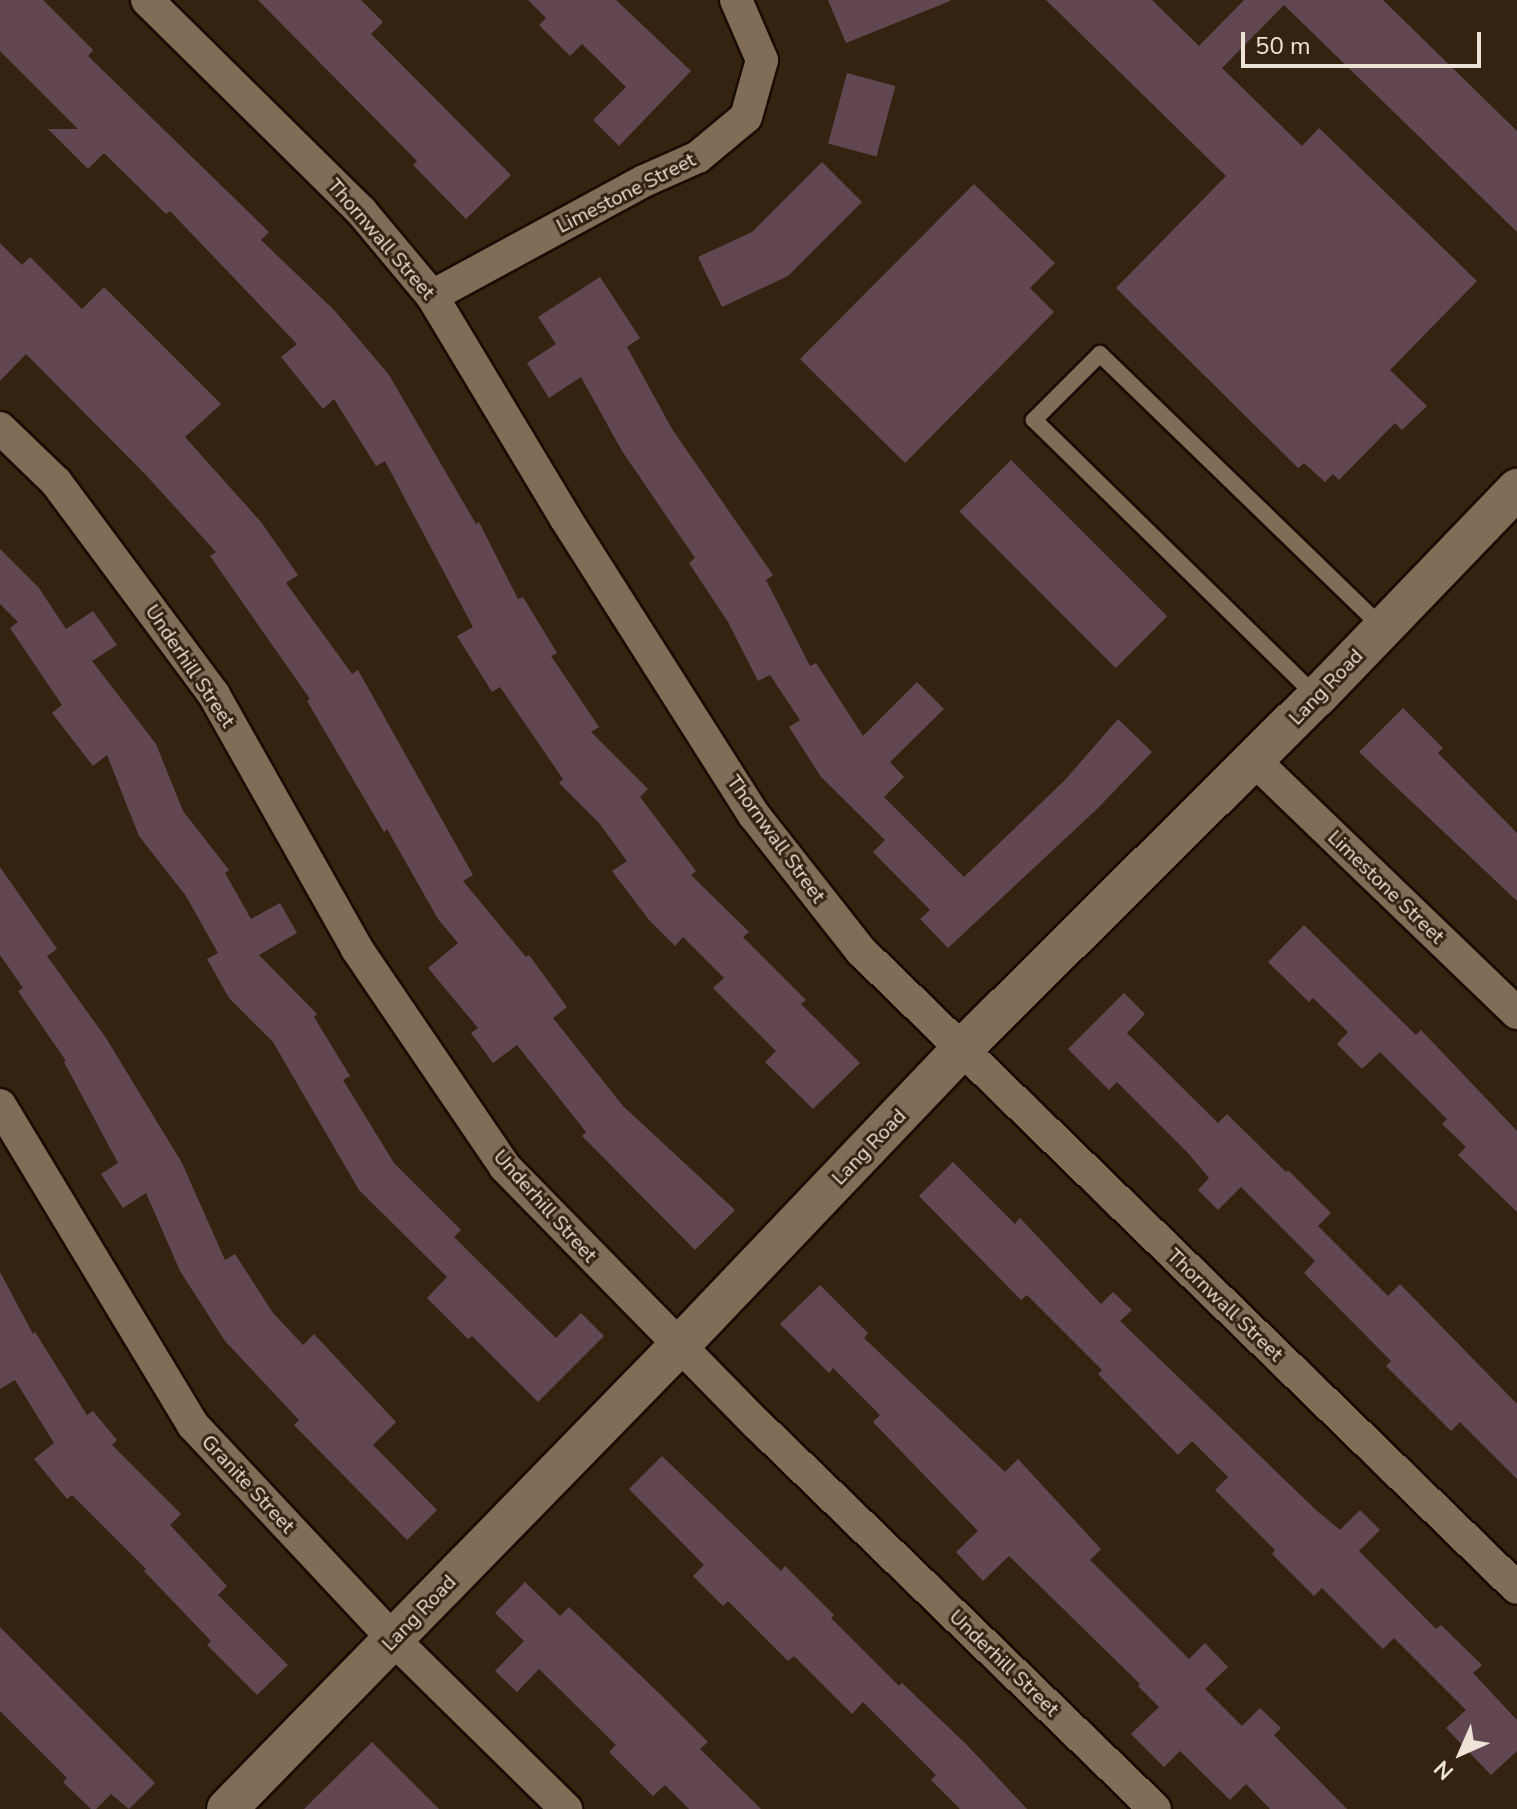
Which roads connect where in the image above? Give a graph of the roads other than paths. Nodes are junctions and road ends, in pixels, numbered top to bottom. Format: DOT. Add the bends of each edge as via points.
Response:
graph roads {
  1 [pos="147,0"];
  2 [pos="736,0"];
  3 [pos="432,296"];
  4 [pos="0,428"];
  5 [pos="1517,489"];
  6 [pos="1383,628"];
  7 [pos="1317,697"];
  8 [pos="1254,760"];
  9 [pos="1517,1013"];
  10 [pos="962,1049"];
  11 [pos="0,1105"];
  12 [pos="679,1346"];
  13 [pos="1517,1588"];
  14 [pos="393,1639"];
  15 [pos="227,1809"];
  16 [pos="566,1809"];
  17 [pos="1155,1809"];
  1 -- 3 [label="street, Thornwall Street" via="361,211"];
  2 -- 3 [label="street, Limestone Street" via="762,60 746,117 698,157"];
  3 -- 10 [label="street, Thornwall Street" via="754,815 861,951"];
  4 -- 12 [label="street, Underhill Street" via="56,482 214,695 357,949 505,1167"];
  5 -- 6 [label="street, Lang Road"];
  6 -- 7 [label="street, Lang Road"];
  6 -- 7 [label="lane" via="1100,354 1034,420"];
  7 -- 8 [label="street, Lang Road"];
  8 -- 9 [label="street, Limestone Street"];
  8 -- 10 [label="street, Lang Road"];
  10 -- 12 [label="street, Lang Road"];
  10 -- 13 [label="street, Thornwall Street"];
  11 -- 14 [label="street, Granite Street" via="193,1425"];
  12 -- 14 [label="street, Lang Road"];
  12 -- 17 [label="street, Underhill Street"];
  14 -- 15 [label="street, Lang Road"];
  14 -- 16 [label="street, Granite Street"];
}
